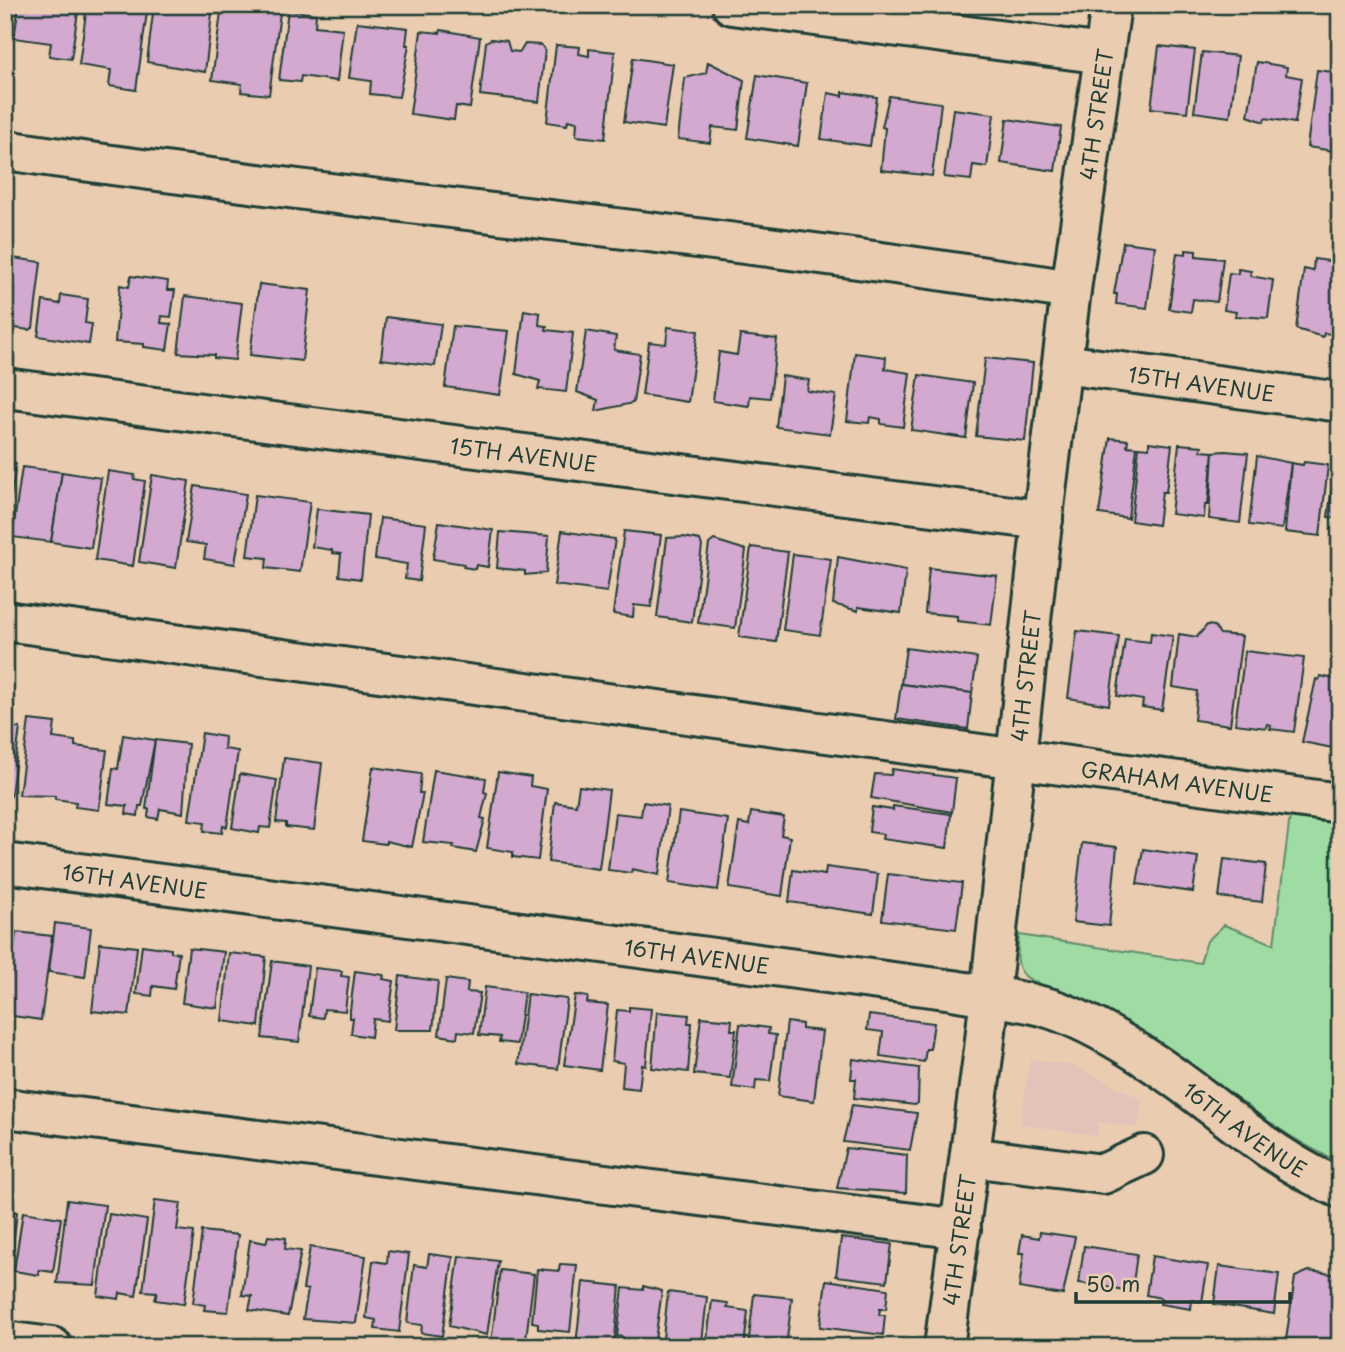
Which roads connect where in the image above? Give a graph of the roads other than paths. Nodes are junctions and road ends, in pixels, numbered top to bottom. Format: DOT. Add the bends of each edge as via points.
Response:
graph roads {
  1 [pos="732,5"];
  2 [pos="1111,5"];
  3 [pos="1104,54"];
  4 [pos="5,150"];
  5 [pos="1071,290"];
  6 [pos="1063,364"];
  7 [pos="5,388"];
  8 [pos="1340,402"];
  9 [pos="1043,520"];
  10 [pos="5,621"];
  11 [pos="1014,758"];
  12 [pos="1340,803"];
  13 [pos="5,863"];
  14 [pos="990,996"];
  15 [pos="5,1108"];
  16 [pos="1144,1155"];
  17 [pos="970,1157"];
  18 [pos="1340,1188"];
  19 [pos="961,1228"];
  20 [pos="5,1341"];
  21 [pos="52,1347"];
  22 [pos="944,1347"];
  1 -- 3 [label="street"];
  2 -- 3 [label="street, 4TH STREET"];
  3 -- 5 [label="street, 4TH STREET"];
  4 -- 5 [label="street" via="636,228"];
  5 -- 6 [label="street, 4TH STREET"];
  6 -- 8 [label="street, 15TH AVENUE"];
  6 -- 9 [label="street, 4TH STREET"];
  7 -- 9 [label="street, 15TH AVENUE"];
  9 -- 11 [label="street, 4TH STREET"];
  10 -- 11 [label="street, GRAHAM AVENUE"];
  11 -- 12 [label="street, GRAHAM AVENUE"];
  11 -- 14 [label="street, 4TH STREET"];
  13 -- 14 [label="street, 16TH AVENUE"];
  14 -- 17 [label="street, 4TH STREET"];
  14 -- 18 [label="street, 16TH AVENUE" via="1054,1010 1126,1045 1180,1081 1253,1140"];
  15 -- 19 [label="street"];
  16 -- 17 [label="street" via="1103,1174"];
  17 -- 19 [label="street, 4TH STREET"];
  19 -- 22 [label="street, 4TH STREET"];
  20 -- 21 [label="street"];
}
